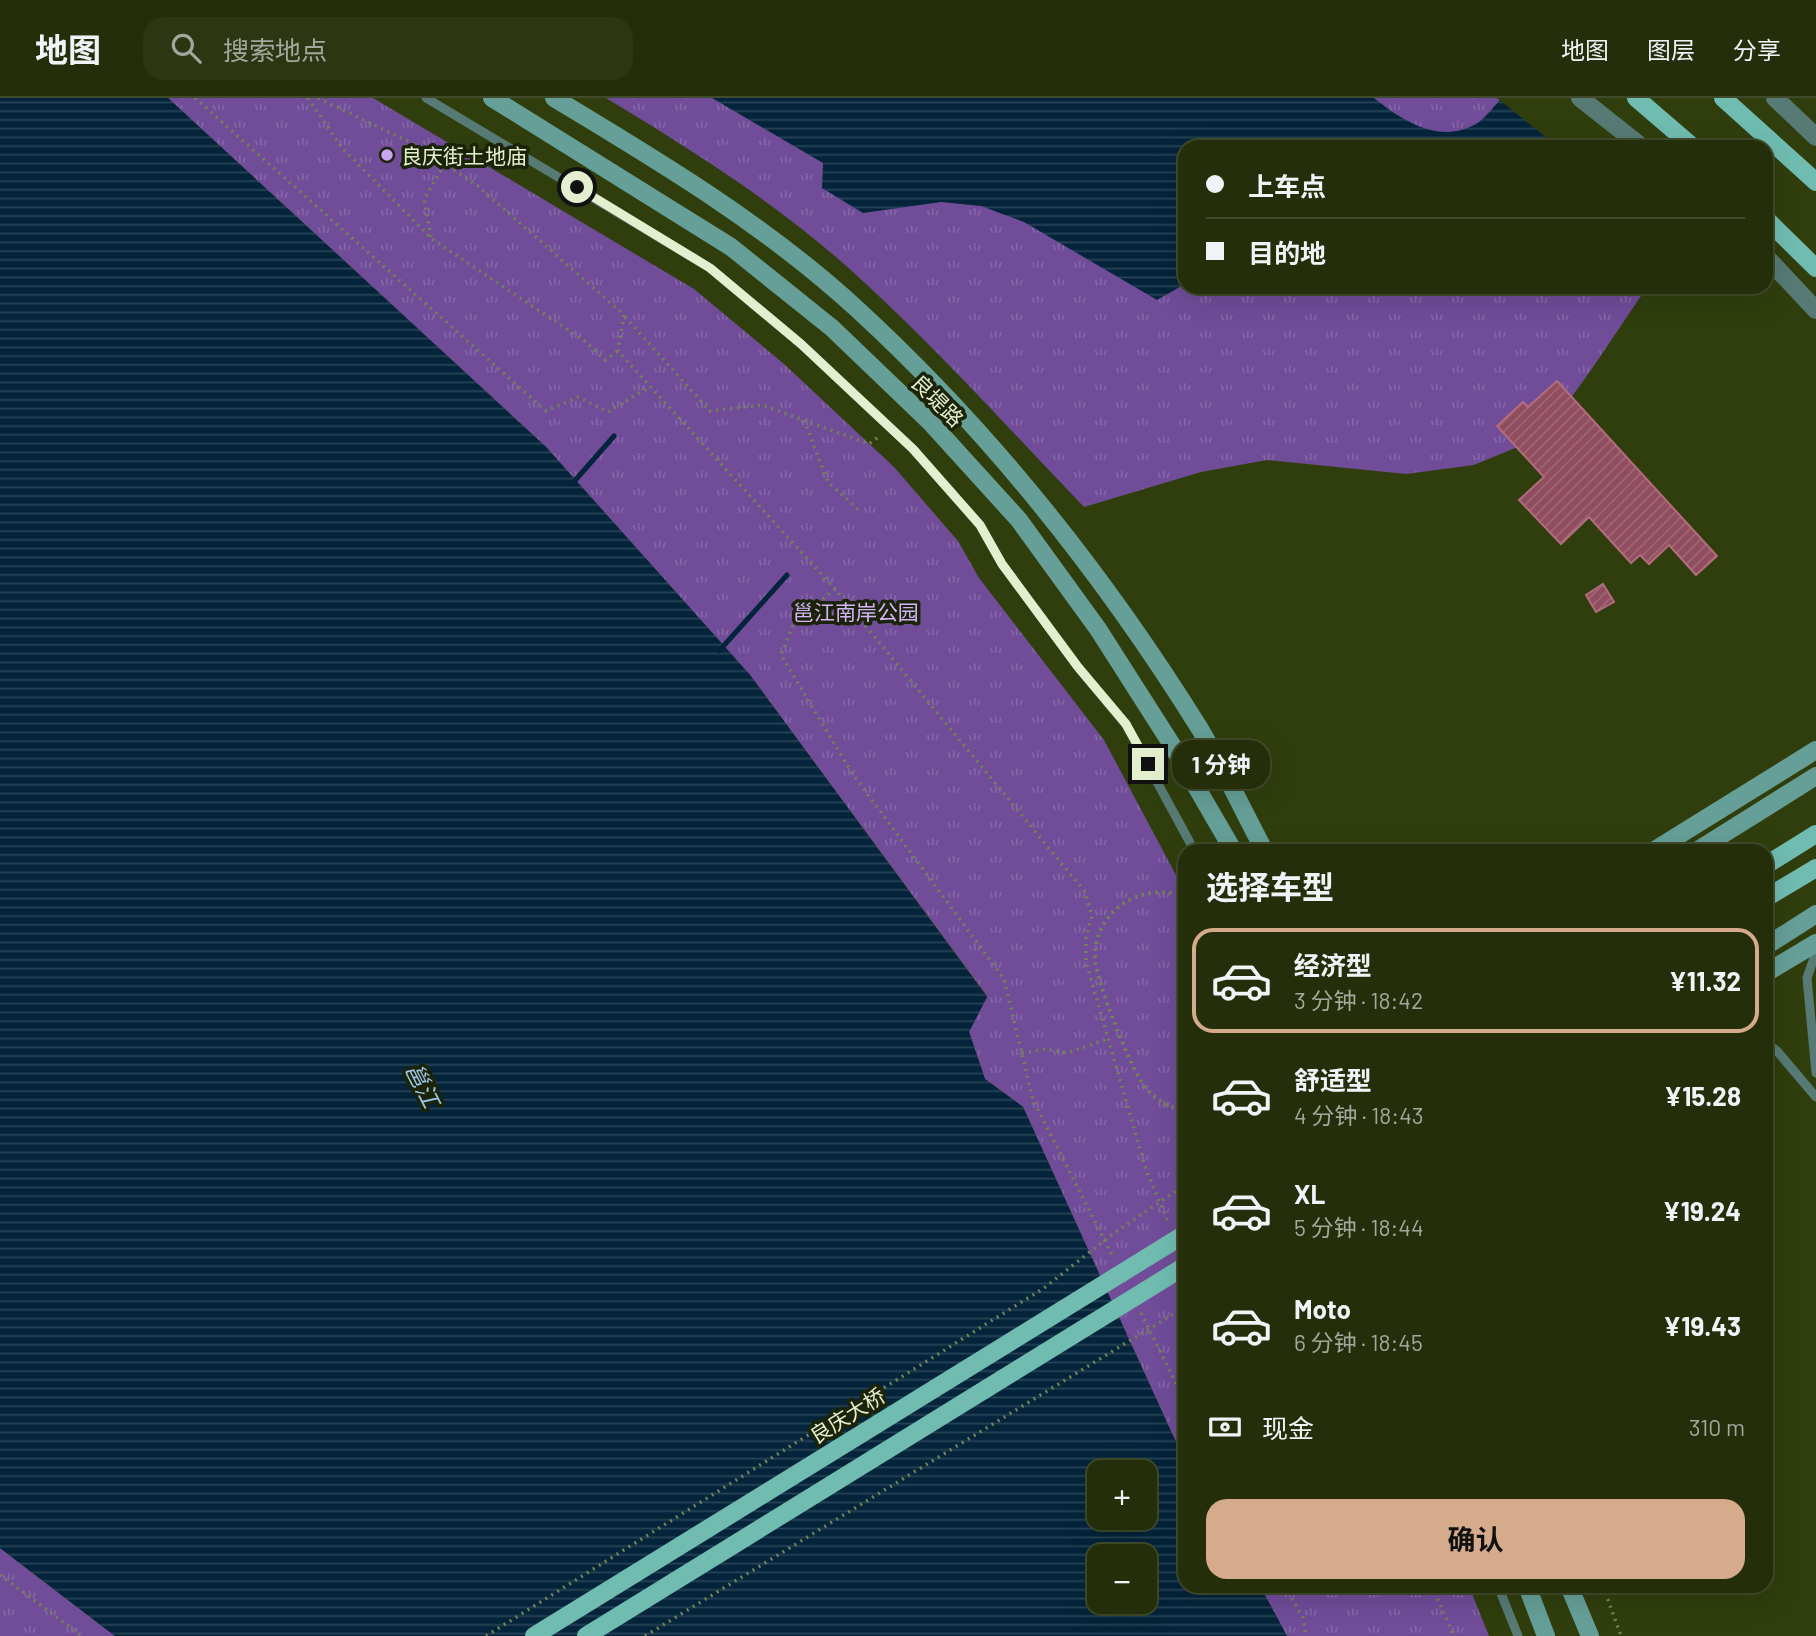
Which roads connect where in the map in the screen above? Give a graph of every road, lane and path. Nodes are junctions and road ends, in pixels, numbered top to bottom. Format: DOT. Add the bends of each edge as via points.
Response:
graph roads {
  1 [pos="195,98"];
  2 [pos="308,98"];
  3 [pos="318,98"];
  4 [pos="426,98"];
  5 [pos="492,98"];
  6 [pos="554,98"];
  7 [pos="1580,98"];
  8 [pos="1636,98"];
  9 [pos="1723,98"];
  10 [pos="1775,98"];
  11 [pos="1782,98"];
  12 [pos="1816,121"];
  13 [pos="1816,137"];
  14 [pos="1633,140"];
  15 [pos="1686,140"];
  16 [pos="1770,140"];
  17 [pos="1773,143"];
  18 [pos="445,164"];
  19 [pos="1816,182"];
  20 [pos="1773,226"];
  21 [pos="432,239"];
  22 [pos="1773,264"];
  23 [pos="1816,268"];
  24 [pos="1816,310"];
  25 [pos="624,315"];
  26 [pos="618,351"];
  27 [pos="649,386"];
  28 [pos="804,420"];
  29 [pos="891,428"];
  30 [pos="862,513"];
  31 [pos="835,589"];
  32 [pos="1816,750"];
  33 [pos="1816,776"];
  34 [pos="1816,834"];
  35 [pos="1191,844"];
  36 [pos="1230,844"];
  37 [pos="1261,844"];
  38 [pos="1665,844"];
  39 [pos="1708,844"];
  40 [pos="1773,861"];
  41 [pos="1816,868"];
  42 [pos="1773,894"];
  43 [pos="1178,896"];
  44 [pos="1816,915"];
  45 [pos="1773,942"];
  46 [pos="1816,943"];
  47 [pos="1816,952"];
  48 [pos="1773,969"];
  49 [pos="1108,1039"];
  50 [pos="1773,1048"];
  51 [pos="1022,1053"];
  52 [pos="1816,1073"];
  53 [pos="1816,1097"];
  54 [pos="1178,1109"];
  55 [pos="1178,1190"];
  56 [pos="1178,1231"];
  57 [pos="1115,1260"];
  58 [pos="1178,1270"];
  59 [pos="1139,1309"];
  60 [pos="1178,1311"];
  61 [pos="1178,1387"];
  62 [pos="0,1575"];
  63 [pos="1289,1593"];
  64 [pos="1435,1593"];
  65 [pos="1501,1593"];
  66 [pos="1530,1593"];
  67 [pos="1572,1593"];
  68 [pos="1606,1593"];
  69 [pos="82,1636"];
  70 [pos="486,1636"];
  71 [pos="534,1636"];
  72 [pos="586,1636"];
  73 [pos="645,1636"];
  74 [pos="1306,1636"];
  75 [pos="1454,1636"];
  76 [pos="1518,1636"];
  77 [pos="1546,1636"];
  78 [pos="1590,1636"];
  79 [pos="1621,1636"];
  1 -- 27 [label="path" via="546,411 578,397 608,412"];
  2 -- 21 [label="path" via="342,148"];
  3 -- 18 [label="path" via="418,146"];
  4 -- 29 [label="lane" via="710,268"];
  5 -- 36 [label="main road, 良堤路" via="731,247 832,328 930,422 1019,520 1098,629"];
  6 -- 37 [label="main road, 良堤路" via="751,223 856,308 952,402 1043,505 1125,615 1201,732"];
  7 -- 14 [label="street"];
  8 -- 15 [label="main road"];
  9 -- 16 [label="main road"];
  10 -- 13 [label="street"];
  11 -- 12 [label="street"];
  17 -- 19 [label="main road"];
  18 -- 21 [label="path" via="424,199"];
  18 -- 25 [label="path" via="478,186"];
  20 -- 23 [label="main road"];
  21 -- 26 [label="path" via="586,342 605,360"];
  22 -- 24 [label="street"];
  25 -- 26 [label="path"];
  25 -- 28 [label="path" via="710,411 762,405"];
  26 -- 27 [label="path"];
  27 -- 31 [label="path"];
  28 -- 29 [label="path" via="869,444"];
  28 -- 30 [label="path" via="828,482"];
  29 -- 35 [label="lane" via="980,525 1002,564 1126,724"];
  31 -- 49 [label="path" via="1085,892 1092,916 1086,962"];
  31 -- 51 [label="path" via="794,623 780,655 852,773 1004,979"];
  32 -- 38 [label="main road"];
  33 -- 39 [label="main road"];
  34 -- 40 [label="main road"];
  41 -- 42 [label="main road"];
  43 -- 54 [label="path, bridge" via="1155,892 1126,901 1104,924 1095,954 1098,976 1142,1083 1163,1104"];
  44 -- 45 [label="main road"];
  46 -- 48 [label="main road"];
  47 -- 52 [label="lane" via="1807,978"];
  49 -- 51 [label="path" via="1068,1054 1045,1049"];
  49 -- 56 [label="path" via="1146,1170 1165,1219"];
  50 -- 53 [label="lane"];
  51 -- 57 [label="path" via="1033,1100"];
  55 -- 70 [label="path, bridge" via="1044,1288"];
  56 -- 71 [label="main road, 良庆大桥, bridge"];
  58 -- 72 [label="main road, bridge"];
  59 -- 61 [label="path"];
  60 -- 73 [label="path, bridge"];
  62 -- 69 [label="path"];
  63 -- 74 [label="path" via="1303,1618"];
  64 -- 75 [label="path"];
  65 -- 76 [label="lane"];
  66 -- 77 [label="main road"];
  67 -- 78 [label="main road"];
  68 -- 79 [label="path"];
}
